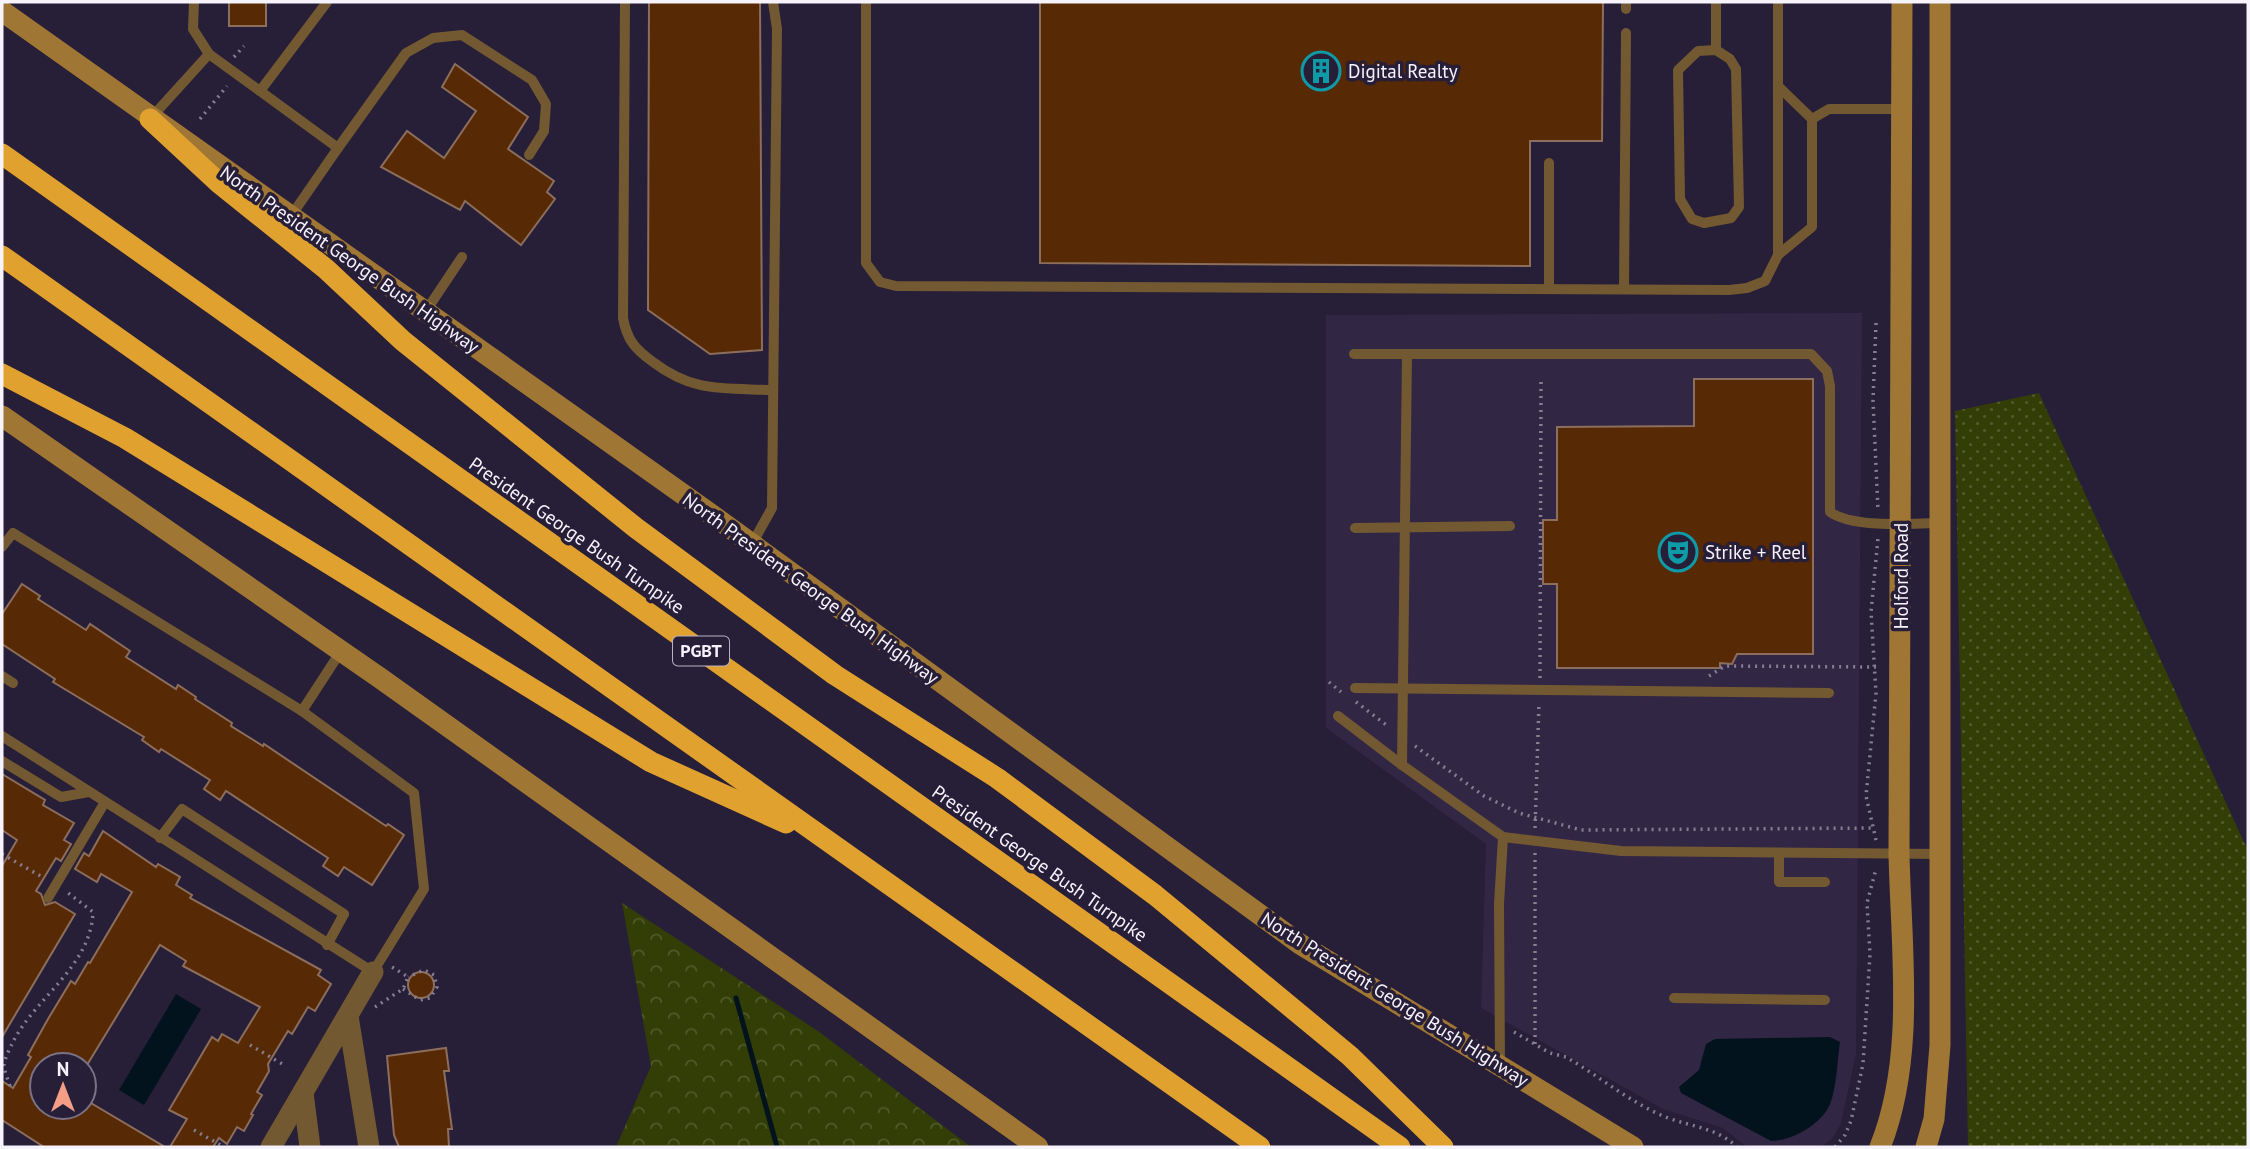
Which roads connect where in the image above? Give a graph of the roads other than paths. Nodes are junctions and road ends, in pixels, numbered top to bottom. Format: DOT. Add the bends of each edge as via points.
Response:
graph roads {
  1 [pos="194,2"];
  2 [pos="327,2"];
  3 [pos="625,2"];
  4 [pos="773,2"];
  5 [pos="866,2"];
  6 [pos="1716,2"];
  7 [pos="1778,2"];
  8 [pos="1902,2"];
  9 [pos="1940,2"];
  10 [pos="2,11"];
  11 [pos="1626,33"];
  12 [pos="1716,50"];
  13 [pos="209,54"];
  14 [pos="1778,86"];
  15 [pos="260,91"];
  16 [pos="1901,109"];
  17 [pos="150,119"];
  18 [pos="1812,119"];
  19 [pos="338,149"];
  20 [pos="2,154"];
  21 [pos="529,155"];
  22 [pos="1549,163"];
  23 [pos="290,216"];
  24 [pos="1778,255"];
  25 [pos="2,256"];
  26 [pos="462,257"];
  27 [pos="1549,289"];
  28 [pos="1624,289"];
  29 [pos="426,311"];
  30 [pos="1354,354"];
  31 [pos="1407,354"];
  32 [pos="2,374"];
  33 [pos="772,390"];
  34 [pos="2,416"];
  35 [pos="1902,523"];
  36 [pos="1941,523"];
  37 [pos="1510,526"];
  38 [pos="1404,527"];
  39 [pos="1355,528"];
  40 [pos="752,544"];
  41 [pos="2,547"];
  42 [pos="341,651"];
  43 [pos="2,676"];
  44 [pos="13,683"];
  45 [pos="1355,688"];
  46 [pos="1403,689"];
  47 [pos="1829,693"];
  48 [pos="302,711"];
  49 [pos="1338,716"];
  50 [pos="2,736"];
  51 [pos="2,761"];
  52 [pos="1402,765"];
  53 [pos="89,792"];
  54 [pos="105,802"];
  55 [pos="1503,837"];
  56 [pos="160,838"];
  57 [pos="830,842"];
  58 [pos="1779,854"];
  59 [pos="1899,854"];
  60 [pos="1941,854"];
  61 [pos="1825,882"];
  62 [pos="48,898"];
  63 [pos="327,944"];
  64 [pos="382,969"];
  65 [pos="1674,998"];
  66 [pos="1825,1000"];
  67 [pos="358,1014"];
  68 [pos="1500,1067"];
  69 [pos="303,1093"];
  70 [pos="271,1147"];
  71 [pos="310,1147"];
  72 [pos="369,1147"];
  73 [pos="1038,1147"];
  74 [pos="1260,1147"];
  75 [pos="1401,1147"];
  76 [pos="1443,1147"];
  77 [pos="1633,1147"];
  78 [pos="1880,1147"];
  79 [pos="1926,1147"];
  1 -- 13 [label="lane" via="193,29"];
  2 -- 15 [label="lane"];
  3 -- 33 [label="lane" via="623,318 627,337 638,351 682,382 708,388"];
  4 -- 33 [label="lane" via="777,29"];
  5 -- 27 [label="lane" via="866,263 880,282 896,286"];
  6 -- 12 [label="lane"];
  7 -- 14 [label="lane"];
  8 -- 16 [label="main road, Holford Road"];
  9 -- 36 [label="main road, Holford Road"];
  10 -- 17 [label="main road, North President George Bush Highway"];
  11 -- 28 [label="lane"];
  12 -- 12 [label="lane" via="1698,51 1678,70 1680,199 1692,219 1704,223 1731,218 1739,207 1736,69"];
  13 -- 15 [label="lane"];
  13 -- 17 [label="lane"];
  14 -- 18 [label="lane"];
  14 -- 24 [label="lane"];
  15 -- 19 [label="lane"];
  16 -- 18 [label="lane" via="1829,109"];
  16 -- 35 [label="main road, Holford Road"];
  17 -- 23 [label="main road, North President George Bush Highway"];
  17 -- 76 [label="highway" via="403,341 636,528 835,675 997,778 1155,895 1350,1056"];
  18 -- 24 [label="lane" via="1812,227"];
  19 -- 21 [label="lane" via="406,53 433,38 461,35 532,80 546,104 544,131"];
  19 -- 23 [label="lane"];
  20 -- 75 [label="highway, President George Bush Turnpike / PGBT"];
  22 -- 27 [label="lane"];
  23 -- 29 [label="main road, North President George Bush Highway"];
  24 -- 28 [label="lane" via="1765,281 1747,288"];
  25 -- 57 [label="highway"];
  26 -- 29 [label="lane"];
  27 -- 28 [label="lane"];
  29 -- 40 [label="main road, North President George Bush Highway"];
  30 -- 31 [label="lane"];
  31 -- 35 [label="lane" via="1811,354 1826,371 1830,386 1830,512 1839,518"];
  31 -- 38 [label="lane"];
  32 -- 57 [label="highway" via="125,438 651,762"];
  33 -- 40 [label="lane" via="772,508"];
  34 -- 42 [label="main road"];
  35 -- 36 [label="lane"];
  35 -- 59 [label="main road, Holford Road"];
  36 -- 60 [label="main road, Holford Road"];
  37 -- 38 [label="lane"];
  38 -- 39 [label="lane"];
  38 -- 46 [label="lane"];
  40 -- 68 [label="main road, North President George Bush Highway" via="1300,944"];
  41 -- 48 [label="lane" via="13,533"];
  42 -- 48 [label="lane"];
  42 -- 73 [label="main road"];
  43 -- 44 [label="lane"];
  45 -- 46 [label="lane"];
  46 -- 47 [label="lane"];
  46 -- 52 [label="lane"];
  48 -- 64 [label="lane" via="414,793 424,889"];
  49 -- 52 [label="lane"];
  50 -- 53 [label="lane"];
  51 -- 53 [label="lane" via="61,797"];
  52 -- 55 [label="lane"];
  53 -- 54 [label="lane"];
  54 -- 56 [label="lane"];
  54 -- 62 [label="lane"];
  55 -- 58 [label="lane" via="1621,851"];
  55 -- 68 [label="lane"];
  56 -- 63 [label="lane"];
  56 -- 63 [label="lane" via="182,809 344,914"];
  57 -- 74 [label="highway"];
  58 -- 59 [label="lane"];
  58 -- 61 [label="lane" via="1779,881"];
  59 -- 60 [label="lane"];
  59 -- 78 [label="main road, Holford Road" via="1899,1070"];
  60 -- 79 [label="main road, Holford Road" via="1940,1045 1934,1119"];
  63 -- 64 [label="lane"];
  64 -- 67 [label="street"];
  65 -- 66 [label="lane"];
  67 -- 69 [label="street"];
  67 -- 72 [label="street"];
  68 -- 77 [label="main road, North President George Bush Highway"];
  69 -- 70 [label="street"];
  69 -- 71 [label="street"];
}
